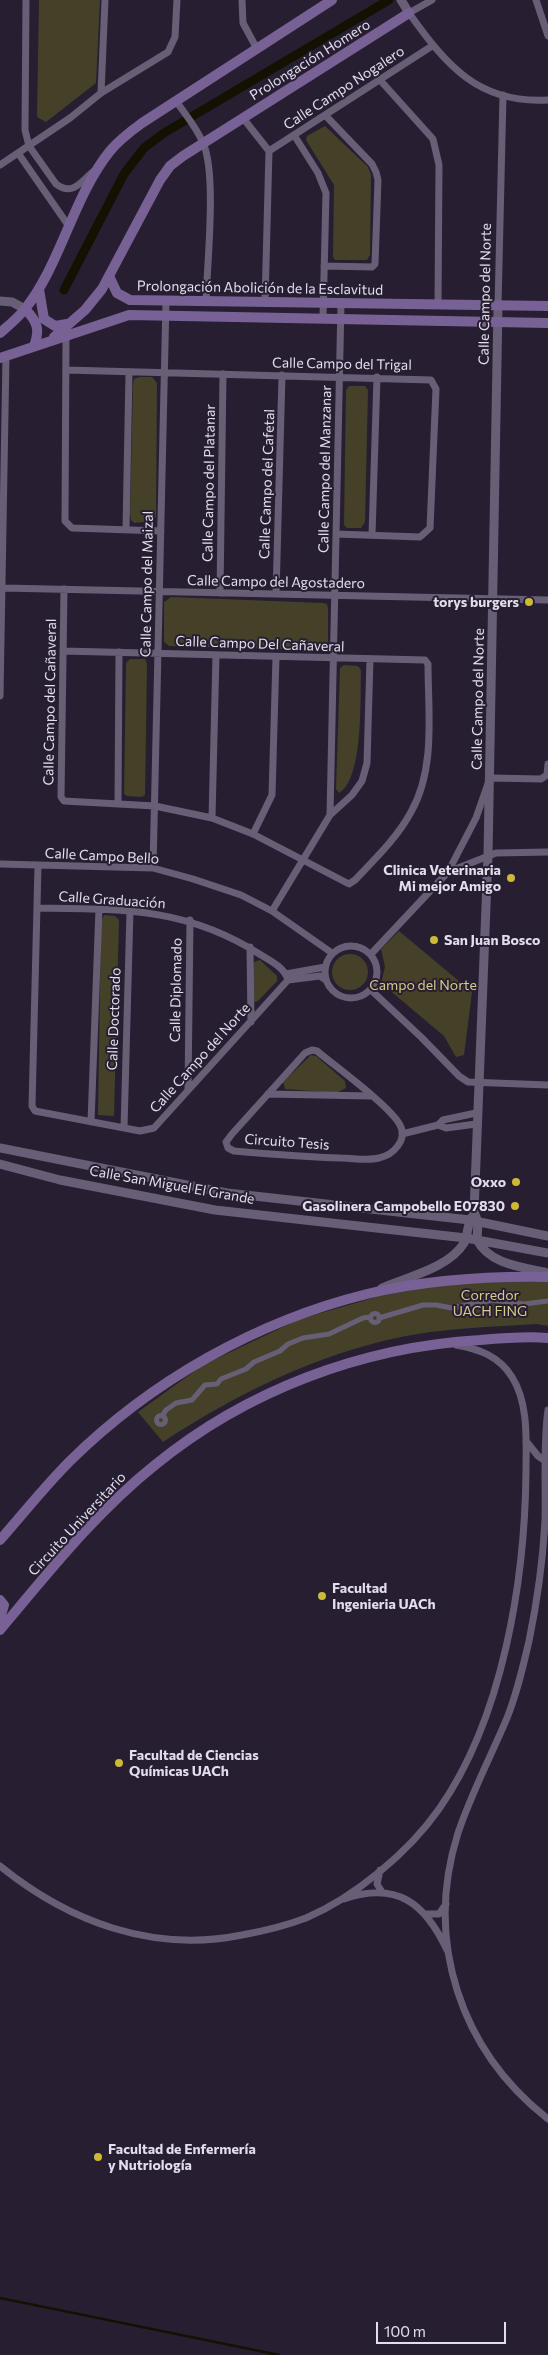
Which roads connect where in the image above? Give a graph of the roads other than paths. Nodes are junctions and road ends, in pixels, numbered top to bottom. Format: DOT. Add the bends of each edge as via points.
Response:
graph roads {
  1 [pos="26,0"];
  2 [pos="105,0"];
  3 [pos="177,0"];
  4 [pos="250,0"];
  5 [pos="332,0"];
  6 [pos="401,0"];
  7 [pos="432,0"];
  8 [pos="536,0"];
  9 [pos="242,3"];
  10 [pos="409,13"];
  11 [pos="548,36"];
  12 [pos="432,46"];
  13 [pos="257,49"];
  14 [pos="380,80"];
  15 [pos="102,93"];
  16 [pos="503,95"];
  17 [pos="548,100"];
  18 [pos="176,101"];
  19 [pos="326,115"];
  20 [pos="243,118"];
  21 [pos="294,135"];
  22 [pos="203,143"];
  23 [pos="29,146"];
  24 [pos="269,151"];
  25 [pos="18,153"];
  26 [pos="0,166"];
  27 [pos="99,168"];
  28 [pos="68,225"];
  29 [pos="324,266"];
  30 [pos="109,276"];
  31 [pos="38,288"];
  32 [pos="0,301"];
  33 [pos="166,301"];
  34 [pos="206,302"];
  35 [pos="265,302"];
  36 [pos="323,303"];
  37 [pos="341,303"];
  38 [pos="438,305"];
  39 [pos="498,306"];
  40 [pos="548,306"];
  41 [pos="25,310"];
  42 [pos="166,315"];
  43 [pos="323,318"];
  44 [pos="341,319"];
  45 [pos="72,322"];
  46 [pos="498,322"];
  47 [pos="548,322"];
  48 [pos="0,333"];
  49 [pos="66,336"];
  50 [pos="49,341"];
  51 [pos="34,346"];
  52 [pos="6,356"];
  53 [pos="66,370"];
  54 [pos="129,372"];
  55 [pos="164,372"];
  56 [pos="223,374"];
  57 [pos="282,375"];
  58 [pos="340,376"];
  59 [pos="377,377"];
  60 [pos="126,530"];
  61 [pos="161,531"];
  62 [pos="336,534"];
  63 [pos="372,535"];
  64 [pos="3,588"];
  65 [pos="64,589"];
  66 [pos="159,591"];
  67 [pos="220,593"];
  68 [pos="276,594"];
  69 [pos="335,595"];
  70 [pos="493,599"];
  71 [pos="548,600"];
  72 [pos="63,651"];
  73 [pos="119,652"];
  74 [pos="158,653"];
  75 [pos="216,655"];
  76 [pos="276,657"];
  77 [pos="333,659"];
  78 [pos="370,659"];
  79 [pos="425,660"];
  80 [pos="0,696"];
  81 [pos="548,764"];
  82 [pos="490,778"];
  83 [pos="118,803"];
  84 [pos="155,806"];
  85 [pos="330,815"];
  86 [pos="212,818"];
  87 [pos="253,834"];
  88 [pos="548,852"];
  89 [pos="488,855"];
  90 [pos="303,859"];
  91 [pos="0,864"];
  92 [pos="38,866"];
  93 [pos="153,868"];
  94 [pos="448,872"];
  95 [pos="37,908"];
  96 [pos="100,909"];
  97 [pos="130,910"];
  98 [pos="272,911"];
  99 [pos="190,920"];
  100 [pos="250,947"];
  101 [pos="332,953"];
  102 [pos="371,954"];
  103 [pos="325,967"];
  104 [pos="287,977"];
  105 [pos="326,980"];
  106 [pos="371,990"];
  107 [pos="251,1022"];
  108 [pos="477,1084"];
  109 [pos="548,1085"];
  110 [pos="188,1090"];
  111 [pos="268,1094"];
  112 [pos="371,1096"];
  113 [pos="476,1113"];
  114 [pos="91,1122"];
  115 [pos="476,1124"];
  116 [pos="438,1125"];
  117 [pos="124,1128"];
  118 [pos="402,1134"];
  119 [pos="0,1148"];
  120 [pos="0,1164"];
  121 [pos="474,1218"];
  122 [pos="548,1236"];
  123 [pos="466,1238"];
  124 [pos="476,1240"];
  125 [pos="548,1253"];
  126 [pos="548,1273"];
  127 [pos="548,1277"];
  128 [pos="367,1294"];
  129 [pos="548,1301"];
  130 [pos="548,1338"];
  131 [pos="438,1342"];
  132 [pos="548,1410"];
  133 [pos="162,1416"];
  134 [pos="526,1441"];
  135 [pos="547,1462"];
  136 [pos="0,1540"];
  137 [pos="0,1600"];
  138 [pos="0,1618"];
  139 [pos="0,1630"];
  140 [pos="0,1866"];
  141 [pos="380,1870"];
  142 [pos="382,1892"];
  143 [pos="338,1900"];
  144 [pos="447,1902"];
  145 [pos="427,1914"];
  146 [pos="448,1954"];
  147 [pos="548,2119"];
  1 -- 23 [label="street" via="25,130"];
  2 -- 15 [label="street"];
  3 -- 15 [label="street" via="175,37 168,52"];
  4 -- 9 [label="street"];
  5 -- 13 [label="main road"];
  6 -- 10 [label="street"];
  7 -- 10 [label="street, Prolongación Homero"];
  8 -- 11 [label="street"];
  9 -- 13 [label="street" via="245,28"];
  10 -- 12 [label="street"];
  10 -- 20 [label="main road, Prolongación Homero"];
  12 -- 14 [label="street, Calle Campo Nogalero"];
  12 -- 16 [label="street" via="462,76"];
  13 -- 18 [label="main road"];
  14 -- 19 [label="street, Calle Campo Nogalero"];
  14 -- 38 [label="street" via="427,130 437,149"];
  15 -- 23 [label="street"];
  16 -- 17 [label="street"];
  16 -- 39 [label="street, Calle Campo del Norte"];
  18 -- 22 [label="street"];
  18 -- 27 [label="main road" via="122,139"];
  19 -- 21 [label="street, Calle Campo Nogalero"];
  19 -- 29 [label="street" via="372,164 378,180 375,264 372,267"];
  20 -- 22 [label="main road, Prolongación Homero"];
  20 -- 24 [label="street"];
  21 -- 24 [label="street, Calle Campo Nogalero"];
  21 -- 29 [label="street" via="318,173 326,193"];
  22 -- 30 [label="main road" via="170,166 160,180"];
  22 -- 34 [label="street" via="209,205"];
  23 -- 25 [label="street"];
  23 -- 27 [label="street" via="61,188 72,190 78,187"];
  24 -- 35 [label="street"];
  25 -- 26 [label="street"];
  25 -- 28 [label="street"];
  27 -- 28 [label="main road"];
  28 -- 31 [label="main road"];
  29 -- 36 [label="street"];
  30 -- 33 [label="main road, Prolongación Abolición de la Esclavitud" via="122,297"];
  30 -- 45 [label="main road" via="94,300"];
  31 -- 41 [label="main road"];
  31 -- 45 [label="main road" via="41,310 49,324 59,327"];
  32 -- 41 [label="street" via="12,302"];
  33 -- 34 [label="main road, Prolongación Abolición de la Esclavitud"];
  33 -- 42 [label="street, Calle Campo del Maizal"];
  34 -- 35 [label="main road, Prolongación Abolición de la Esclavitud"];
  35 -- 36 [label="main road, Prolongación Abolición de la Esclavitud"];
  36 -- 37 [label="main road, Prolongación Abolición de la Esclavitud"];
  36 -- 43 [label="street"];
  37 -- 38 [label="main road, Prolongación Abolición de la Esclavitud"];
  37 -- 44 [label="street, Calle Campo del Manzanar"];
  38 -- 39 [label="main road, Prolongación Abolición de la Esclavitud"];
  39 -- 40 [label="main road, Prolongación Abolición de la Esclavitud"];
  39 -- 46 [label="street, Calle Campo del Norte"];
  41 -- 48 [label="main road"];
  41 -- 51 [label="main road" via="38,328"];
  42 -- 43 [label="main road, Prolongación Abolición de la Esclavitud"];
  42 -- 49 [label="main road, Prolongación Abolición de la Esclavitud" via="129,315"];
  42 -- 55 [label="street, Calle Campo del Maizal"];
  43 -- 44 [label="main road, Prolongación Abolición de la Esclavitud"];
  44 -- 46 [label="main road, Prolongación Abolición de la Esclavitud"];
  44 -- 58 [label="street, Calle Campo del Manzanar"];
  45 -- 50 [label="main road"];
  46 -- 47 [label="main road, Prolongación Abolición de la Esclavitud"];
  46 -- 70 [label="street, Calle Campo del Norte"];
  49 -- 50 [label="main road, Prolongación Abolición de la Esclavitud"];
  49 -- 53 [label="street"];
  50 -- 51 [label="main road, Prolongación Abolición de la Esclavitud"];
  51 -- 52 [label="main road, Prolongación Abolición de la Esclavitud"];
  52 -- 64 [label="street"];
  53 -- 54 [label="street, Calle Campo del Trigal"];
  53 -- 60 [label="street" via="65,521 72,528"];
  54 -- 55 [label="street, Calle Campo del Trigal"];
  54 -- 60 [label="street"];
  55 -- 56 [label="street, Calle Campo del Trigal"];
  55 -- 61 [label="street, Calle Campo del Maizal"];
  56 -- 57 [label="street, Calle Campo del Trigal"];
  56 -- 67 [label="street, Calle Campo del Platanar"];
  57 -- 58 [label="street, Calle Campo del Trigal"];
  57 -- 68 [label="street, Calle Campo del Cafetal"];
  58 -- 59 [label="street, Calle Campo del Trigal"];
  58 -- 62 [label="street, Calle Campo del Manzanar"];
  59 -- 63 [label="street"];
  59 -- 63 [label="street, Calle Campo del Trigal" via="427,378 435,387 431,524 428,532 420,537"];
  60 -- 61 [label="street"];
  61 -- 66 [label="street, Calle Campo del Maizal"];
  62 -- 63 [label="street, Calle Campo del Trigal"];
  62 -- 69 [label="street, Calle Campo del Manzanar"];
  64 -- 65 [label="street, Calle Campo del Agostadero"];
  64 -- 80 [label="street"];
  65 -- 66 [label="street, Calle Campo del Agostadero"];
  65 -- 72 [label="street, Calle Campo del Cañaveral"];
  66 -- 67 [label="street, Calle Campo del Agostadero"];
  66 -- 74 [label="street, Calle Campo del Maizal"];
  67 -- 68 [label="street, Calle Campo del Agostadero"];
  68 -- 69 [label="street, Calle Campo del Agostadero"];
  69 -- 70 [label="street, Calle Campo del Agostadero"];
  69 -- 77 [label="street, Calle Campo del Manzanar"];
  70 -- 71 [label="street, Calle Campo del Agostadero"];
  70 -- 82 [label="street, Calle Campo del Norte"];
  72 -- 73 [label="street, Calle Campo Del Cañaveral"];
  72 -- 83 [label="street, Calle Campo del Cañaveral" via="61,797 65,802"];
  73 -- 74 [label="street, Calle Campo Del Cañaveral"];
  73 -- 83 [label="street"];
  74 -- 75 [label="street, Calle Campo Del Cañaveral"];
  74 -- 84 [label="street, Calle Campo del Maizal"];
  75 -- 76 [label="street, Calle Campo Del Cañaveral"];
  75 -- 86 [label="street"];
  76 -- 77 [label="street, Calle Campo Del Cañaveral"];
  76 -- 87 [label="street" via="272,795"];
  77 -- 78 [label="street, Calle Campo Del Cañaveral"];
  77 -- 85 [label="street, Calle Campo del Manzanar"];
  78 -- 79 [label="street, Calle Campo Del Cañaveral"];
  78 -- 85 [label="street" via="365,772 352,795"];
  79 -- 90 [label="street, Calle Campo del Cañaveral" via="428,664 428,758 412,811 392,840 352,883 345,883"];
  81 -- 82 [label="street" via="547,775 541,779"];
  82 -- 89 [label="street, Calle Campo del Norte"];
  82 -- 94 [label="street, Calle Campo del Norte" via="476,818"];
  83 -- 84 [label="street, Calle Campo del Cañaveral"];
  84 -- 86 [label="street, Calle Campo del Cañaveral"];
  84 -- 93 [label="street, Calle Campo del Maizal"];
  85 -- 90 [label="street"];
  86 -- 87 [label="street, Calle Campo del Cañaveral"];
  87 -- 90 [label="street, Calle Campo del Cañaveral"];
  88 -- 89 [label="street, Calle Campo del Norte"];
  89 -- 94 [label="street, Calle Campo del Norte"];
  89 -- 108 [label="street, Calle Campo del Norte"];
  90 -- 98 [label="street"];
  91 -- 92 [label="street, Calle Campo Bello"];
  92 -- 93 [label="street, Calle Campo Bello"];
  92 -- 95 [label="street"];
  93 -- 98 [label="street, Calle Campo Bello" via="223,888"];
  94 -- 102 [label="street, Calle Campo del Norte"];
  95 -- 96 [label="street, Calle Graduación"];
  95 -- 114 [label="street, Calle Campo del Norte" via="33,1109"];
  96 -- 97 [label="street, Calle Graduación"];
  96 -- 114 [label="street, Calle Doctorado"];
  97 -- 99 [label="street, Calle Graduación"];
  97 -- 117 [label="street, Calle Doctorado"];
  98 -- 101 [label="street, Calle Campo Bello"];
  99 -- 100 [label="street, Calle Graduación"];
  99 -- 110 [label="street, Calle Diplomado"];
  100 -- 104 [label="street, Calle Graduación" via="274,962"];
  100 -- 107 [label="street"];
  101 -- 102 [label="street" via="356,946"];
  101 -- 103 [label="street"];
  102 -- 106 [label="street" via="377,976"];
  103 -- 104 [label="street"];
  103 -- 105 [label="street"];
  104 -- 105 [label="street" via="320,976"];
  104 -- 107 [label="street, Calle Campo del Norte"];
  105 -- 106 [label="street" via="331,989 343,997 358,997"];
  106 -- 108 [label="street" via="459,1076"];
  107 -- 110 [label="street, Calle Campo del Norte"];
  108 -- 109 [label="street"];
  108 -- 113 [label="street, Calle Campo del Norte"];
  110 -- 117 [label="street, Calle Campo del Norte" via="154,1128 145,1131"];
  111 -- 112 [label="street"];
  111 -- 112 [label="street, Circuito Tesis" via="312,1050"];
  111 -- 118 [label="street, Circuito Tesis" via="228,1139 228,1148 374,1159 394,1150"];
  112 -- 118 [label="street, Circuito Tesis" via="389,1110 399,1123"];
  113 -- 115 [label="street, Calle Campo del Norte"];
  113 -- 116 [label="street" via="443,1120"];
  114 -- 117 [label="street, Calle Campo del Norte"];
  115 -- 116 [label="street" via="446,1128"];
  115 -- 121 [label="street, Calle Campo del Norte"];
  116 -- 118 [label="street"];
  119 -- 121 [label="street, Calle San Miguel El Grande" via="226,1193"];
  120 -- 123 [label="street, Calle San Miguel El Grande" via="60,1180 215,1210"];
  121 -- 122 [label="street, Calle San Miguel El Grande"];
  121 -- 123 [label="street, Calle Campo del Norte"];
  121 -- 124 [label="street, Calle Campo del Norte"];
  123 -- 124 [label="street, Calle San Miguel El Grande"];
  123 -- 128 [label="street" via="456,1252 437,1265"];
  124 -- 125 [label="street, Calle San Miguel El Grande"];
  124 -- 126 [label="street" via="495,1259"];
  127 -- 128 [label="main road" via="458,1280"];
  128 -- 136 [label="main road" via="266,1329 213,1355 152,1393 70,1462"];
  129 -- 133 [label="street" via="524,1304 492,1300 452,1308 423,1305 379,1318 374,1313 329,1334 288,1344 217,1384 205,1385 192,1400 176,1403"];
  130 -- 131 [label="main road, Circuito Universitario"];
  131 -- 134 [label="street" via="486,1353 508,1371 521,1398"];
  131 -- 139 [label="main road, Circuito Universitario" via="344,1363 290,1384 212,1424 155,1464 104,1511"];
  132 -- 135 [label="street"];
  134 -- 135 [label="street"];
  134 -- 141 [label="street" via="523,1554 516,1602 494,1690 465,1765 440,1808 411,1844"];
  135 -- 144 [label="street" via="542,1554 529,1640 507,1716 458,1833 450,1866"];
  137 -- 138 [label="main road" via="4,1609"];
  140 -- 143 [label="street" via="40,1895 82,1918 161,1940 206,1941 260,1932 301,1919"];
  141 -- 142 [label="street" via="377,1884"];
  141 -- 143 [label="street"];
  142 -- 143 [label="street"];
  142 -- 145 [label="street" via="412,1901"];
  144 -- 145 [label="street" via="439,1914"];
  144 -- 146 [label="street"];
  145 -- 146 [label="street"];
  146 -- 147 [label="street" via="459,2001 481,2044 524,2098"];
}
